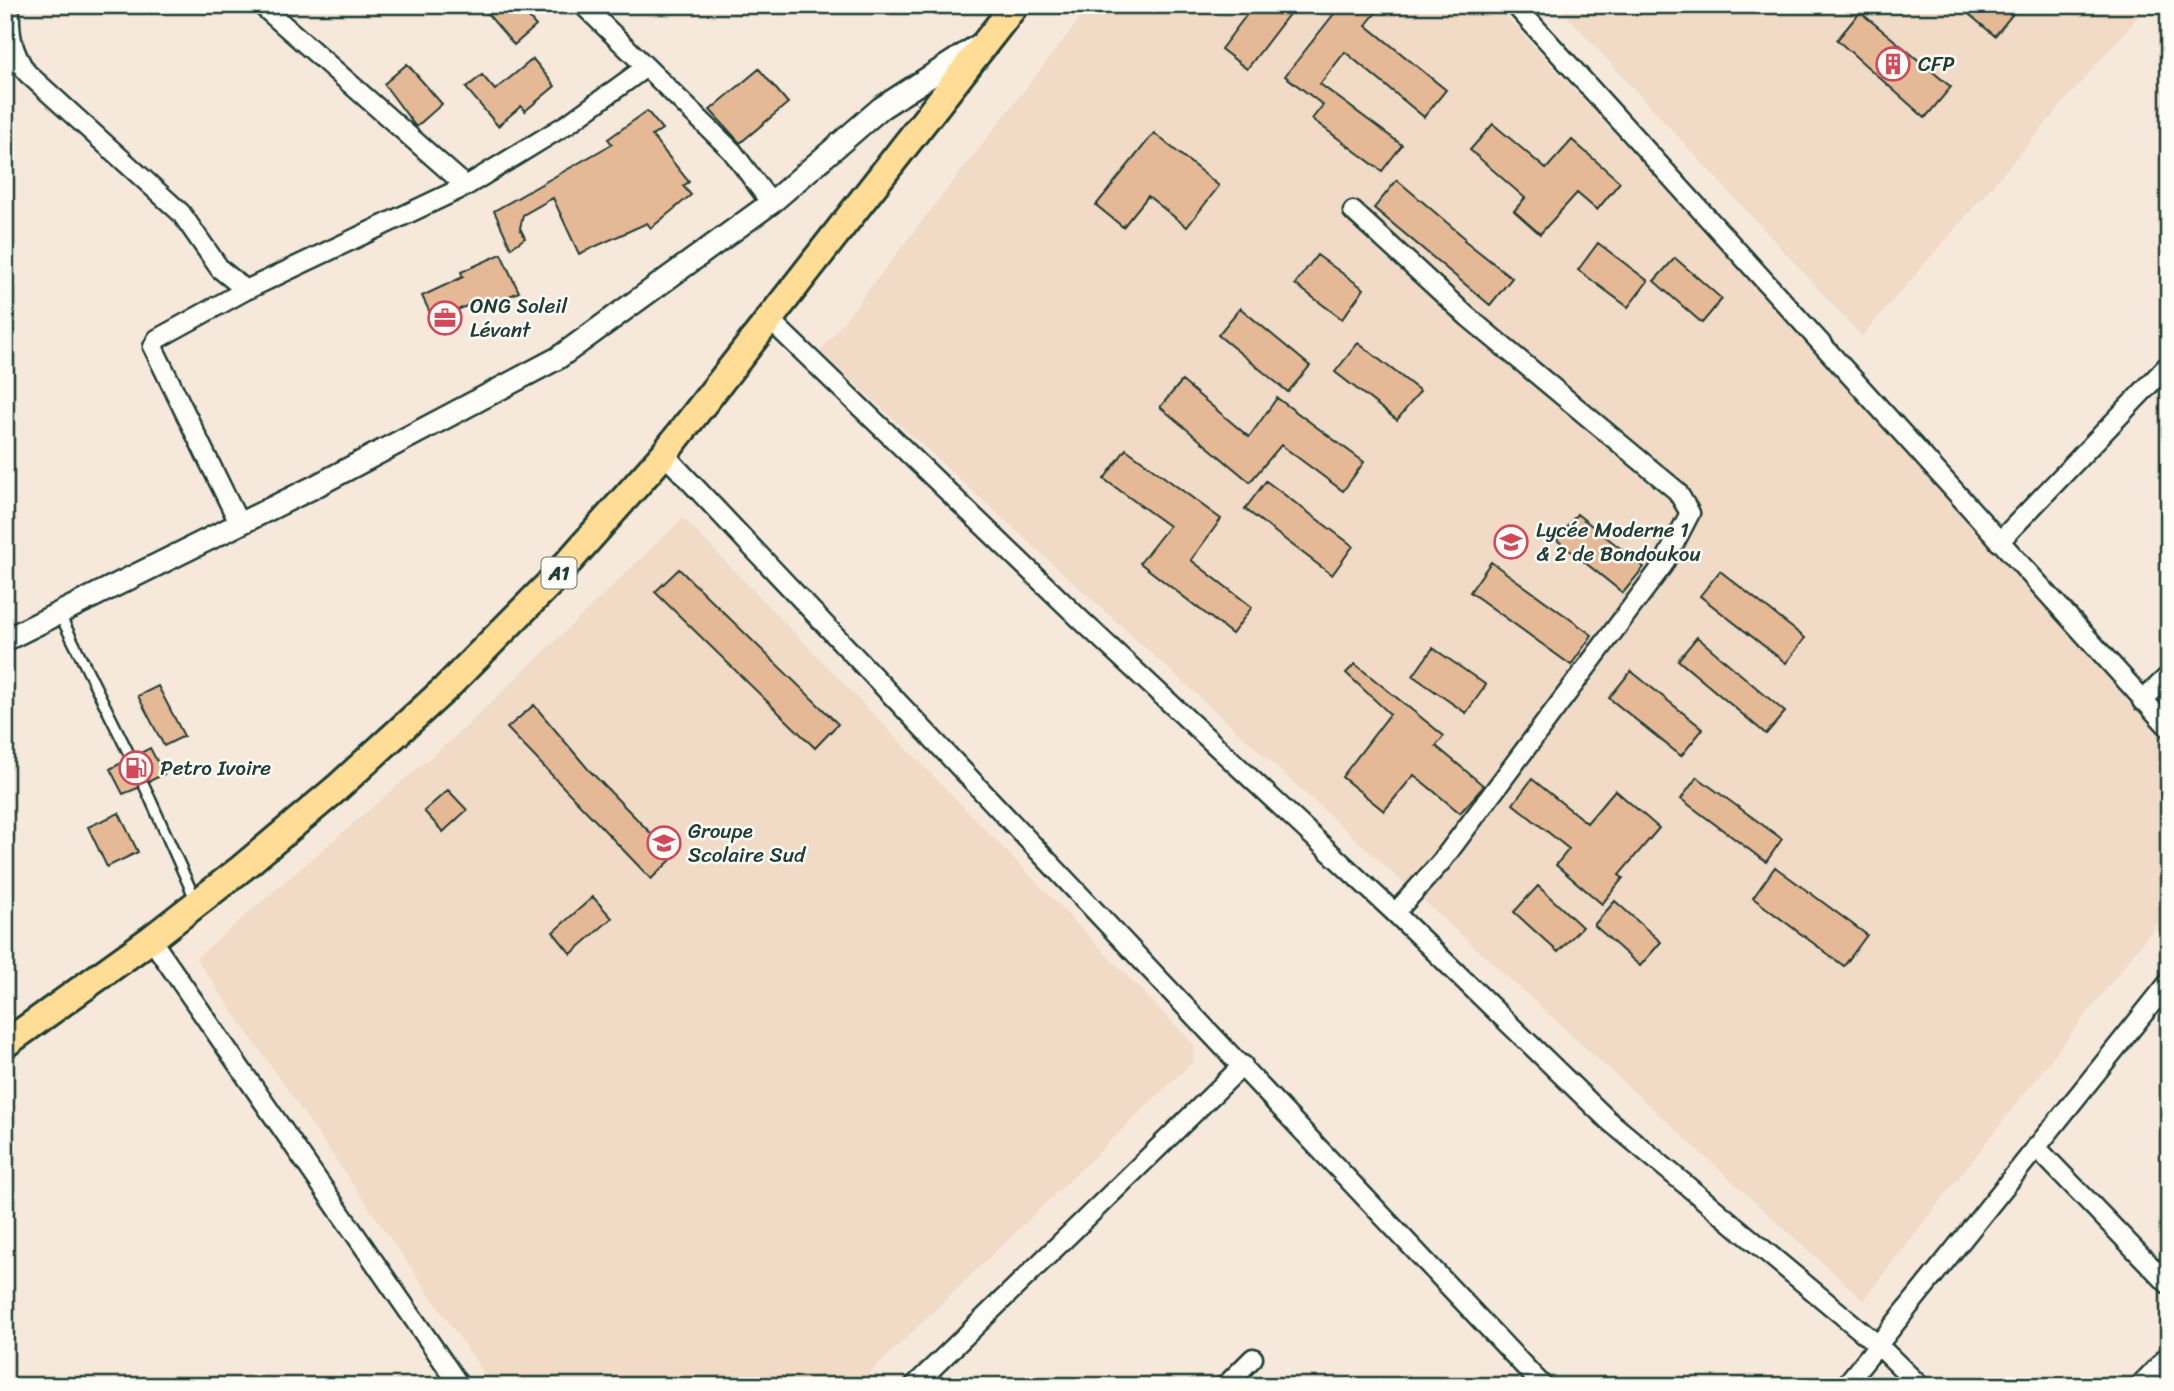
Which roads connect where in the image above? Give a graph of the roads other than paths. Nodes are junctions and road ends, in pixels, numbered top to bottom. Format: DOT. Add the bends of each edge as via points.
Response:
graph roads {
  1 [pos="10,5"];
  2 [pos="261,5"];
  3 [pos="583,5"];
  4 [pos="1015,5"];
  5 [pos="1515,5"];
  6 [pos="989,38"];
  7 [pos="646,67"];
  8 [pos="466,186"];
  9 [pos="771,203"];
  10 [pos="1353,211"];
  11 [pos="246,290"];
  12 [pos="770,320"];
  13 [pos="2169,364"];
  14 [pos="664,454"];
  15 [pos="239,523"];
  16 [pos="1999,542"];
  17 [pos="59,613"];
  18 [pos="5,640"];
  19 [pos="2169,675"];
  20 [pos="2142,701"];
  21 [pos="2169,728"];
  22 [pos="131,758"];
  23 [pos="144,785"];
  24 [pos="197,902"];
  25 [pos="1395,913"];
  26 [pos="151,939"];
  27 [pos="2168,985"];
  28 [pos="5,1044"];
  29 [pos="1243,1065"];
  30 [pos="2036,1147"];
  31 [pos="2169,1285"];
  32 [pos="1878,1345"];
  33 [pos="2169,1355"];
  34 [pos="1253,1358"];
  35 [pos="460,1386"];
  36 [pos="914,1386"];
  37 [pos="1225,1386"];
  38 [pos="1542,1386"];
  39 [pos="1845,1386"];
  40 [pos="1920,1386"];
  41 [pos="2139,1386"];
  1 -- 11 [label="street" via="14,53 27,73 181,213 220,270"];
  2 -- 8 [label="street"];
  3 -- 7 [label="street"];
  4 -- 6 [label="main road, A1"];
  5 -- 16 [label="street"];
  6 -- 9 [label="street" via="881,108"];
  6 -- 12 [label="main road, A1"];
  7 -- 8 [label="street" via="569,123"];
  7 -- 9 [label="street" via="732,151"];
  8 -- 11 [label="street"];
  9 -- 15 [label="street" via="558,358"];
  10 -- 25 [label="street" via="1468,317 1677,491 1690,513 1663,565 1441,862"];
  11 -- 15 [label="street" via="157,339 153,347"];
  12 -- 14 [label="main road, A1"];
  12 -- 25 [label="street" via="1081,620"];
  13 -- 16 [label="street"];
  14 -- 24 [label="main road, A1" via="549,584 444,689 337,788"];
  14 -- 29 [label="street"];
  15 -- 17 [label="street"];
  16 -- 20 [label="street"];
  17 -- 18 [label="street"];
  17 -- 22 [label="lane"];
  19 -- 20 [label="street"];
  20 -- 21 [label="street"];
  23 -- 24 [label="lane"];
  24 -- 26 [label="main road, A1"];
  25 -- 32 [label="street" via="1608,1120"];
  26 -- 28 [label="main road, A1"];
  26 -- 35 [label="street"];
  27 -- 30 [label="street"];
  29 -- 36 [label="street"];
  29 -- 38 [label="street"];
  30 -- 31 [label="street"];
  30 -- 32 [label="street"];
  32 -- 39 [label="street"];
  32 -- 40 [label="street"];
  33 -- 41 [label="street"];
  34 -- 37 [label="street"];
}
